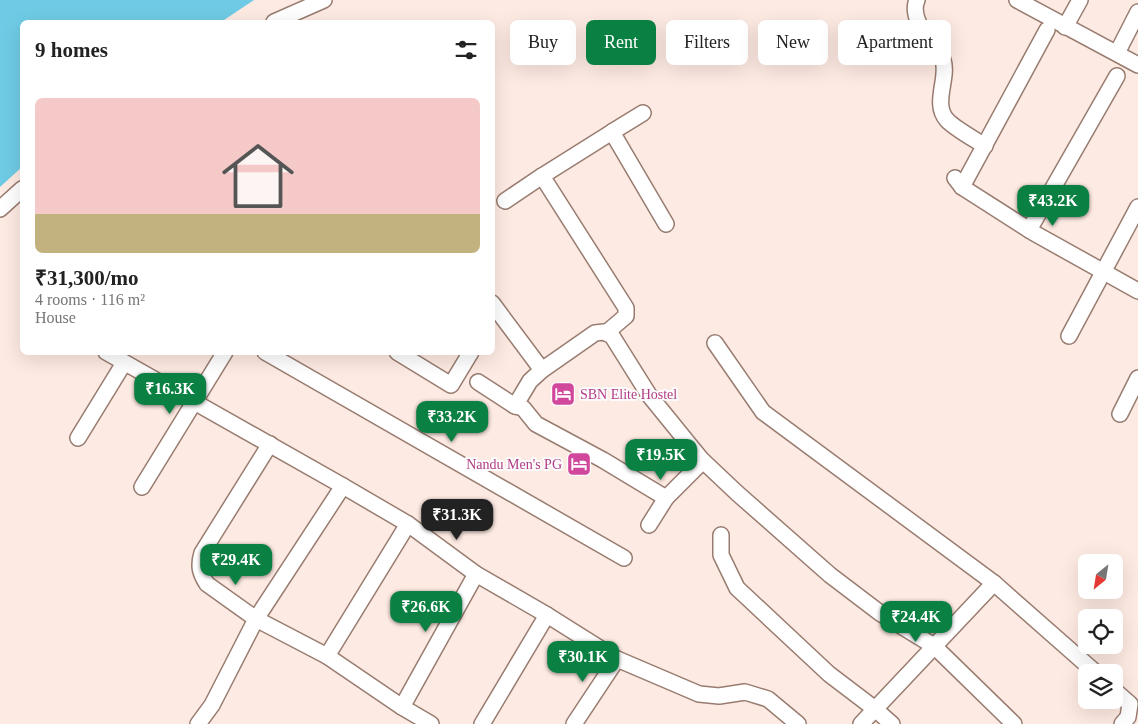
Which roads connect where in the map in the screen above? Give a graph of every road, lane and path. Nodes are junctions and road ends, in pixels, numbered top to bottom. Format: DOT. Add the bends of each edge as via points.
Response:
graph roads {
  1 [pos="917,0"];
  2 [pos="1017,0"];
  3 [pos="1080,0"];
  4 [pos="321,1"];
  5 [pos="1138,12"];
  6 [pos="278,20"];
  7 [pos="1066,26"];
  8 [pos="1047,30"];
  9 [pos="1117,53"];
  10 [pos="1138,65"];
  11 [pos="1117,76"];
  12 [pos="642,113"];
  13 [pos="612,132"];
  14 [pos="984,146"];
  15 [pos="542,176"];
  16 [pos="20,192"];
  17 [pos="506,202"];
  18 [pos="1138,207"];
  19 [pos="0,209"];
  20 [pos="666,224"];
  21 [pos="1029,230"];
  22 [pos="1103,271"];
  23 [pos="1138,291"];
  24 [pos="495,307"];
  25 [pos="606,333"];
  26 [pos="1069,336"];
  27 [pos="715,343"];
  28 [pos="111,355"];
  29 [pos="223,355"];
  30 [pos="270,355"];
  31 [pos="402,355"];
  32 [pos="469,355"];
  33 [pos="124,362"];
  34 [pos="542,370"];
  35 [pos="1138,378"];
  36 [pos="478,382"];
  37 [pos="195,403"];
  38 [pos="515,406"];
  39 [pos="1120,414"];
  40 [pos="78,438"];
  41 [pos="270,444"];
  42 [pos="703,461"];
  43 [pos="142,486"];
  44 [pos="344,486"];
  45 [pos="666,498"];
  46 [pos="408,524"];
  47 [pos="649,525"];
  48 [pos="721,535"];
  49 [pos="624,558"];
  50 [pos="476,574"];
  51 [pos="994,583"];
  52 [pos="547,615"];
  53 [pos="256,619"];
  54 [pos="934,646"];
  55 [pos="327,656"];
  56 [pos="616,660"];
  57 [pos="1086,664"];
  58 [pos="1123,698"];
  59 [pos="402,707"];
  60 [pos="875,709"];
  61 [pos="426,723"];
  62 [pos="198,724"];
  63 [pos="482,724"];
  64 [pos="574,724"];
  65 [pos="798,724"];
  66 [pos="861,724"];
  67 [pos="892,724"];
  68 [pos="1014,724"];
  69 [pos="1122,724"];
  1 -- 14 [label="street" via="915,6 919,23 943,58 941,107 946,119"];
  2 -- 7 [label="street"];
  3 -- 7 [label="street"];
  4 -- 6 [label="street"];
  5 -- 9 [label="street"];
  7 -- 9 [label="street"];
  8 -- 14 [label="street"];
  9 -- 10 [label="street"];
  11 -- 21 [label="street"];
  12 -- 13 [label="street"];
  13 -- 15 [label="street"];
  13 -- 20 [label="street"];
  14 -- 21 [label="street" via="958,182"];
  15 -- 17 [label="street"];
  15 -- 25 [label="street" via="626,308 626,316"];
  16 -- 19 [label="street"];
  18 -- 22 [label="street"];
  21 -- 22 [label="street"];
  22 -- 23 [label="street"];
  22 -- 26 [label="street"];
  24 -- 34 [label="street"];
  25 -- 34 [label="street" via="595,333"];
  25 -- 42 [label="street" via="612,336 649,395"];
  27 -- 51 [label="street" via="763,412"];
  28 -- 33 [label="street"];
  29 -- 37 [label="street"];
  30 -- 49 [label="street"];
  31 -- 32 [label="street" via="451,386"];
  33 -- 37 [label="street"];
  33 -- 40 [label="street"];
  34 -- 38 [label="street"];
  35 -- 39 [label="street"];
  36 -- 38 [label="street"];
  37 -- 41 [label="street"];
  37 -- 43 [label="street"];
  38 -- 45 [label="street" via="523,408 536,424"];
  41 -- 44 [label="street"];
  41 -- 53 [label="street" via="202,554 199,564 207,584"];
  42 -- 45 [label="street"];
  42 -- 54 [label="street" via="830,574 880,613"];
  44 -- 46 [label="street"];
  44 -- 53 [label="street"];
  45 -- 47 [label="street"];
  46 -- 50 [label="street"];
  46 -- 55 [label="street"];
  48 -- 60 [label="street" via="721,555 737,588 829,674"];
  50 -- 52 [label="street"];
  50 -- 59 [label="street"];
  51 -- 54 [label="street"];
  51 -- 57 [label="street"];
  52 -- 56 [label="street"];
  52 -- 63 [label="street"];
  53 -- 55 [label="street"];
  53 -- 62 [label="street" via="212,705"];
  54 -- 60 [label="street"];
  54 -- 68 [label="street"];
  55 -- 59 [label="street"];
  56 -- 64 [label="street"];
  56 -- 65 [label="street" via="699,694 719,696 745,692 768,699"];
  58 -- 69 [label="street" via="1130,704 1128,717"];
  59 -- 61 [label="street"];
  60 -- 66 [label="street"];
  60 -- 67 [label="street"];
}
